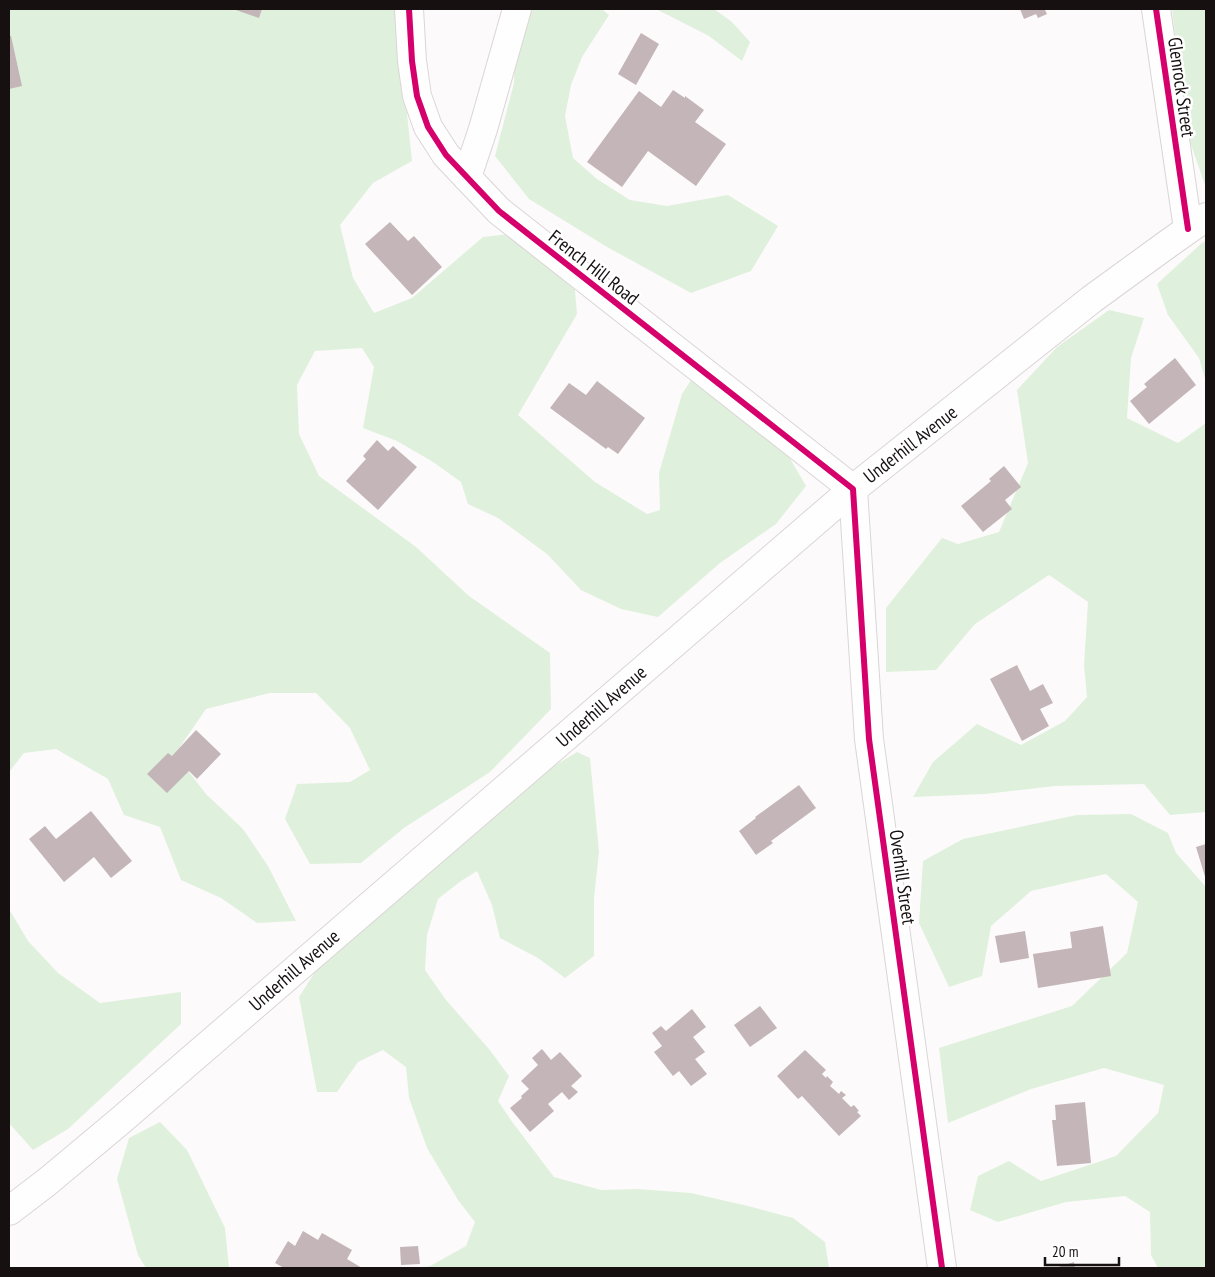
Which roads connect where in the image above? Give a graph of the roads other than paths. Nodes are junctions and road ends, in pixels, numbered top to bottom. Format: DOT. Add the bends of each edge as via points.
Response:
graph roads {
  1 [pos="409,9"];
  2 [pos="518,9"];
  3 [pos="1156,9"];
  4 [pos="467,177"];
  5 [pos="1197,223"];
  6 [pos="853,489"];
  7 [pos="9,1211"];
  8 [pos="942,1268"];
  1 -- 4 [label="street, French Hill Road" via="417,96 428,127 446,155"];
  2 -- 4 [label="street"];
  3 -- 5 [label="street, Glenrock Street"];
  4 -- 6 [label="street, French Hill Road" via="499,211"];
  5 -- 6 [label="street, Underhill Avenue" via="1085,305"];
  6 -- 7 [label="street, Underhill Avenue" via="128,1114"];
  6 -- 8 [label="street, Overhill Street" via="869,739"];
}
